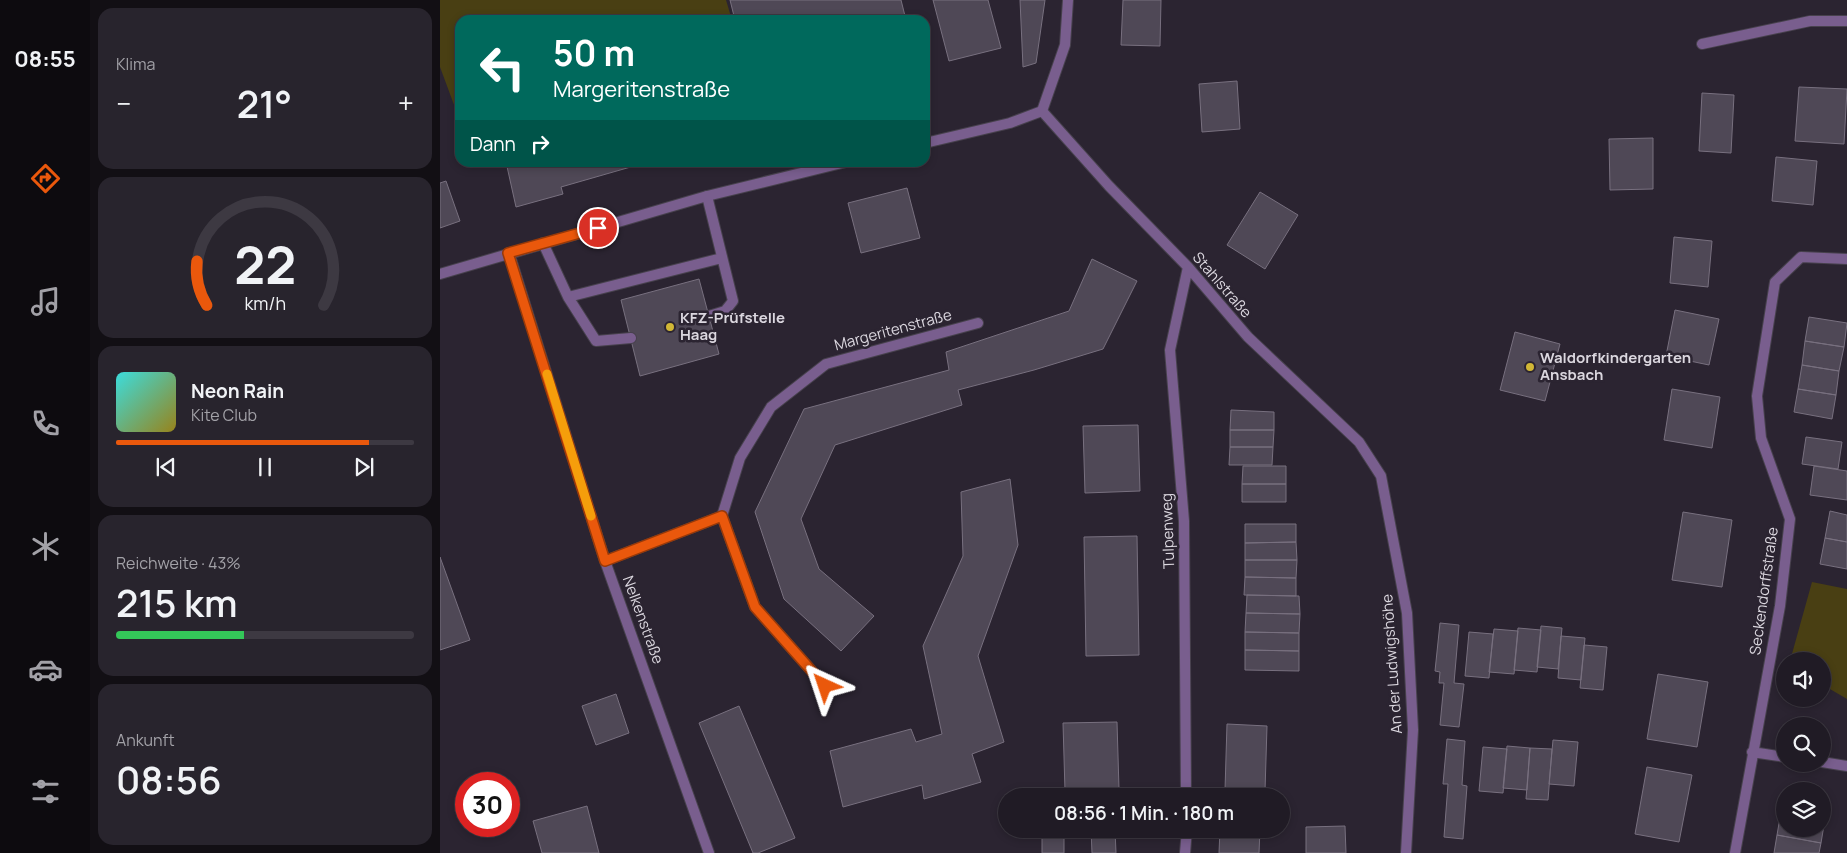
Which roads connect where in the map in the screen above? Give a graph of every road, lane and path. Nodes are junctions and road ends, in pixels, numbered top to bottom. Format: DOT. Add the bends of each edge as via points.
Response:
graph roads {
  1 [pos="1068,0"];
  2 [pos="1847,21"];
  3 [pos="1702,44"];
  4 [pos="1042,111"];
  5 [pos="930,142"];
  6 [pos="826,167"];
  7 [pos="707,196"];
  8 [pos="543,243"];
  9 [pos="508,253"];
  10 [pos="722,258"];
  11 [pos="1847,260"];
  12 [pos="1188,267"];
  13 [pos="440,274"];
  14 [pos="568,297"];
  15 [pos="709,316"];
  16 [pos="978,323"];
  17 [pos="631,338"];
  18 [pos="1380,476"];
  19 [pos="722,516"];
  20 [pos="605,561"];
  21 [pos="825,686"];
  22 [pos="1752,752"];
  23 [pos="1776,756"];
  24 [pos="1831,763"];
  25 [pos="1847,766"];
  26 [pos="1186,788"];
  27 [pos="1186,838"];
  28 [pos="710,853"];
  29 [pos="1185,853"];
  30 [pos="1406,853"];
  31 [pos="1735,853"];
  1 -- 4 [label="street" via="1065,45"];
  2 -- 3 [label="street" via="1810,21"];
  4 -- 5 [label="street" via="1010,123"];
  4 -- 12 [label="street, Stahlstraße"];
  6 -- 7 [label="street"];
  7 -- 8 [label="street"];
  7 -- 10 [label="street"];
  8 -- 9 [label="street"];
  8 -- 14 [label="street"];
  9 -- 13 [label="street"];
  9 -- 20 [label="street, Nelkenstraße"];
  10 -- 14 [label="street"];
  10 -- 15 [label="street" via="733,301 725,311"];
  11 -- 22 [label="street, Seckendorffstraße" via="1802,257 1775,282 1757,396 1761,438 1790,519 1780,606"];
  12 -- 18 [label="street, Stahlstraße" via="1248,338 1359,442"];
  12 -- 26 [label="street, Tulpenweg" via="1170,350 1184,521"];
  14 -- 17 [label="street" via="596,341"];
  16 -- 19 [label="street, Margeritenstraße" via="826,364 771,407 740,458"];
  18 -- 30 [label="street, An der Ludwigshöhe" via="1407,613 1413,730"];
  19 -- 20 [label="street"];
  19 -- 21 [label="street" via="755,607"];
  20 -- 28 [label="street, Nelkenstraße"];
  22 -- 23 [label="street"];
  22 -- 31 [label="street, Seckendorffstraße"];
  24 -- 25 [label="street"];
  27 -- 29 [label="street"];
}
